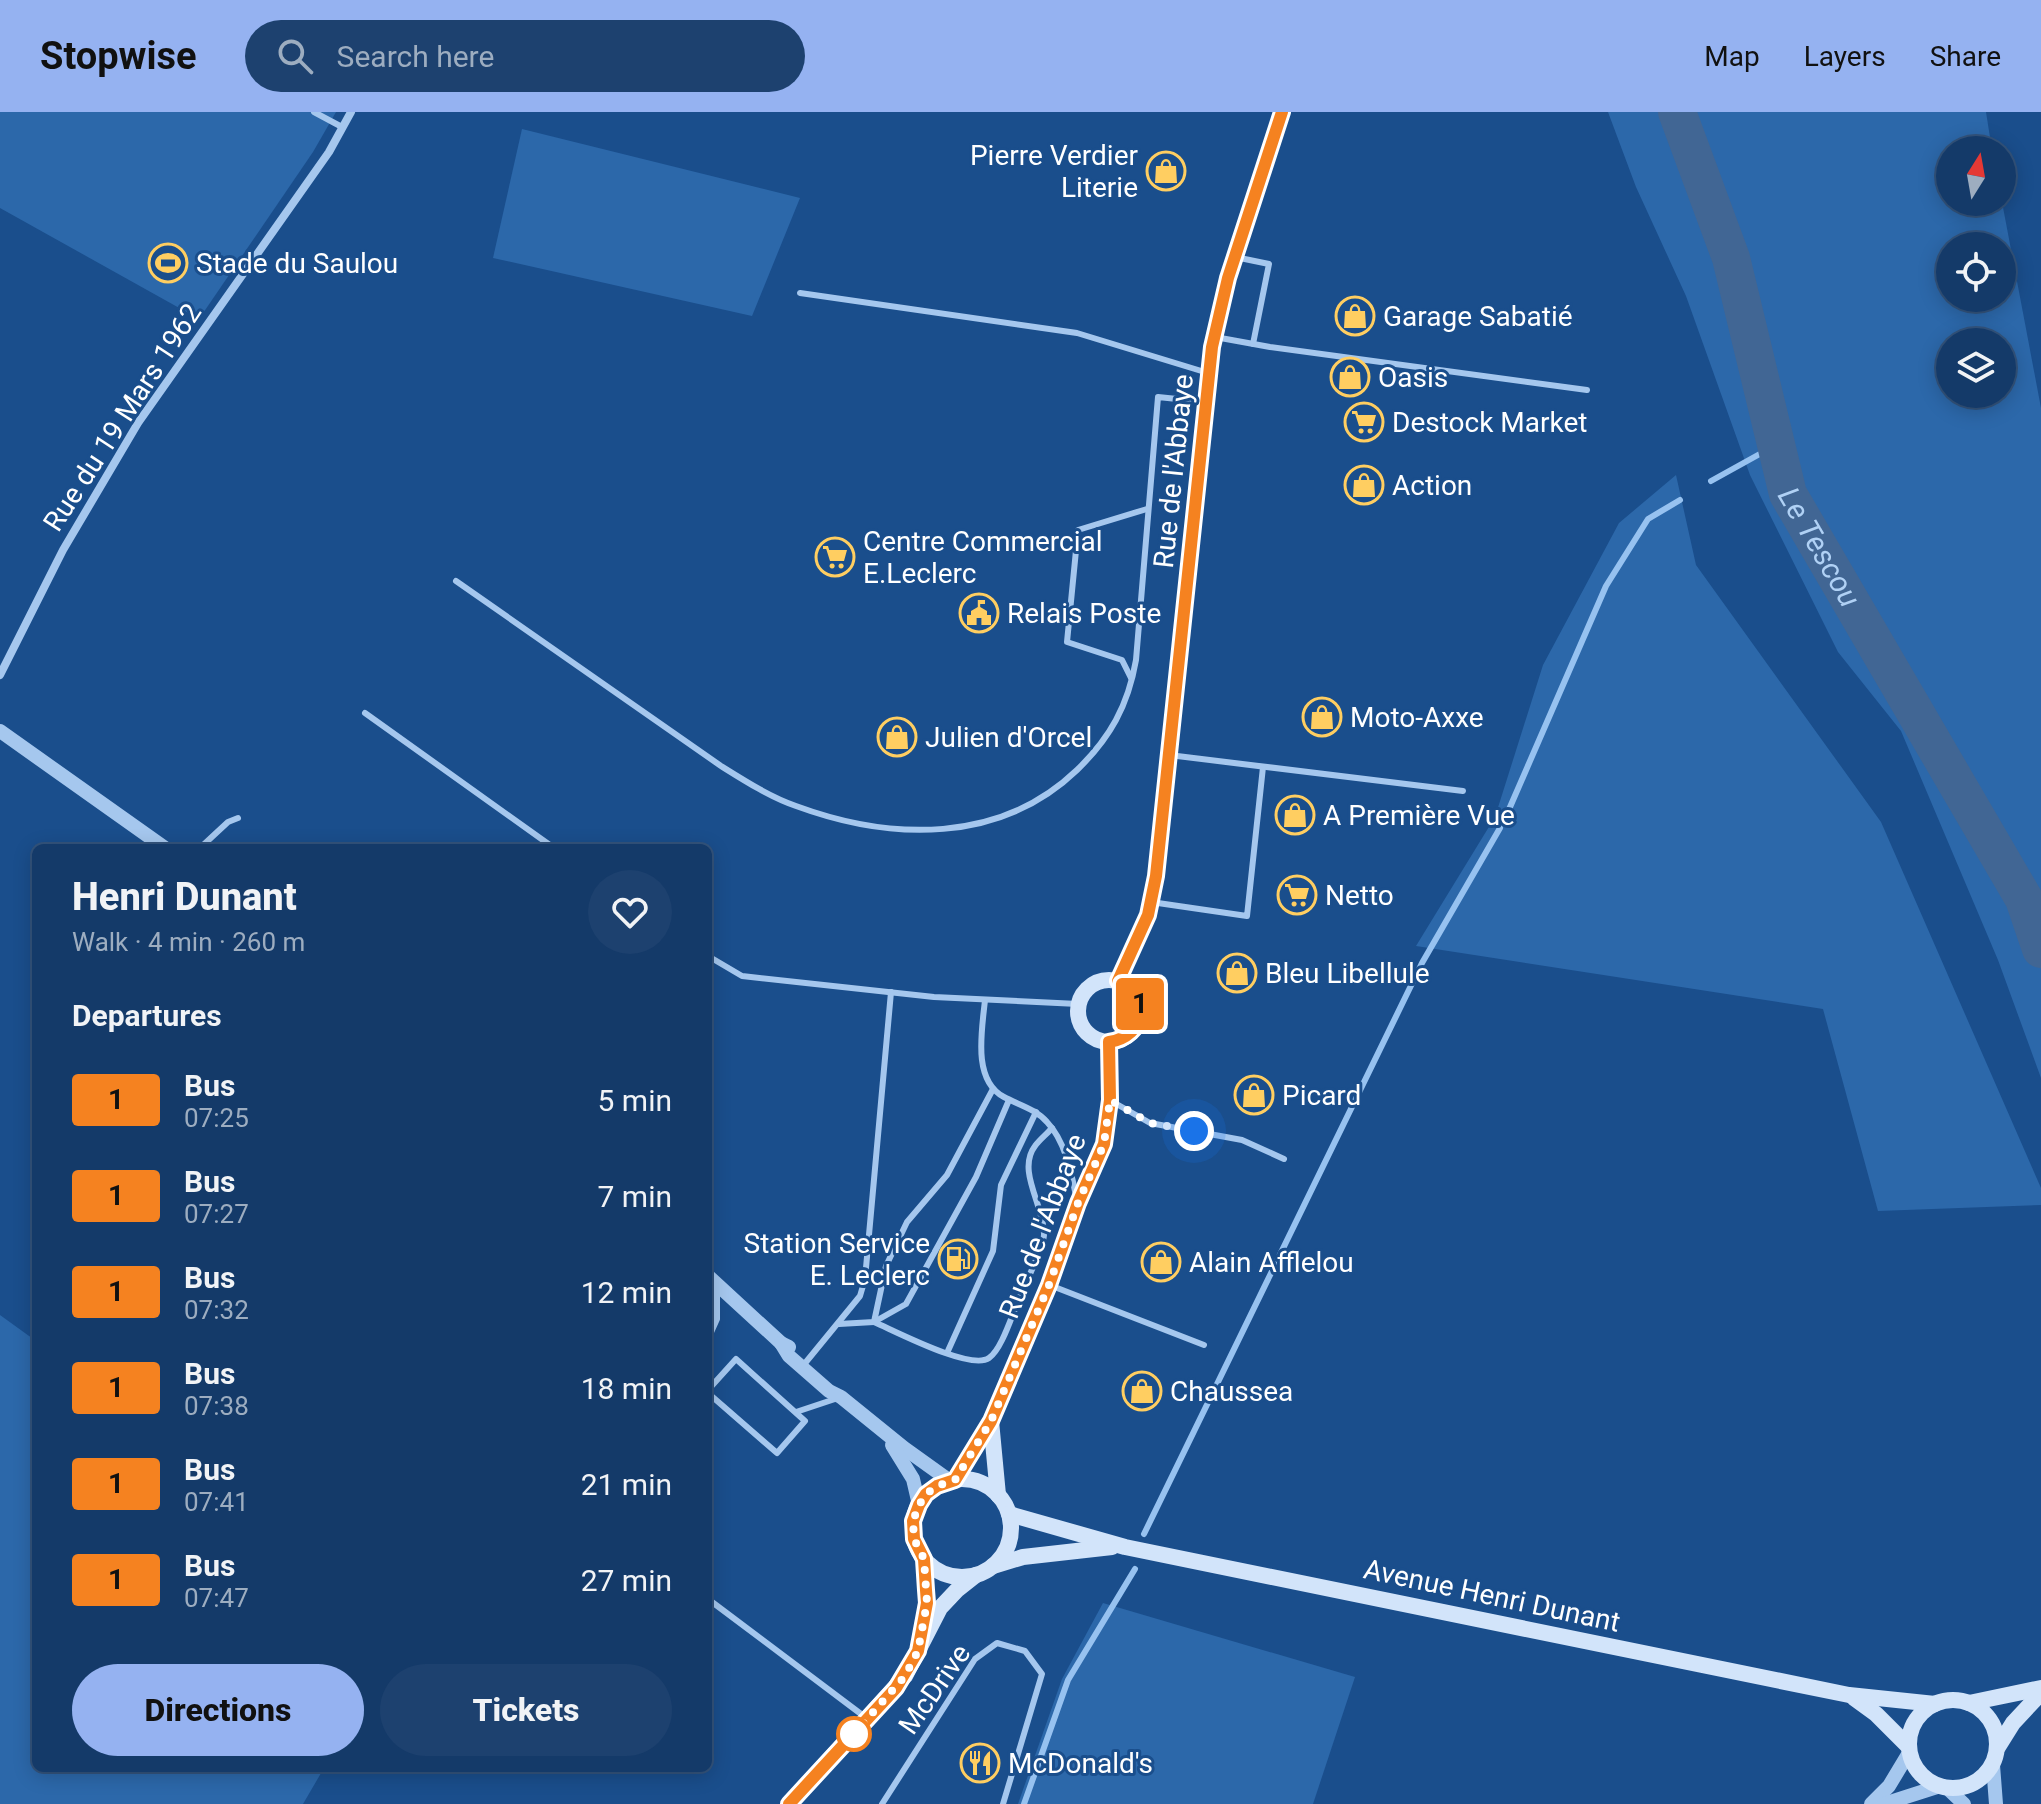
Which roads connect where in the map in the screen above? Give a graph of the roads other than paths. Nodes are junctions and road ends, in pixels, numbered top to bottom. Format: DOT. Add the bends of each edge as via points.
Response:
graph roads {
  1 [pos="314,112"];
  2 [pos="351,112"];
  3 [pos="1282,112"];
  4 [pos="342,127"];
  5 [pos="1235,257"];
  6 [pos="800,293"];
  7 [pos="1215,337"];
  8 [pos="1253,344"];
  9 [pos="1209,374"];
  10 [pos="1587,390"];
  11 [pos="1206,402"];
  12 [pos="1147,509"];
  13 [pos="456,581"];
  14 [pos="0,675"];
  15 [pos="1132,682"];
  16 [pos="365,713"];
  17 [pos="0,731"];
  18 [pos="1169,755"];
  19 [pos="1263,767"];
  20 [pos="1463,791"];
  21 [pos="238,818"];
  22 [pos="159,844"];
  23 [pos="204,844"];
  24 [pos="548,844"];
  25 [pos="1151,902"];
  26 [pos="712,958"];
  27 [pos="1118,981"];
  28 [pos="891,992"];
  29 [pos="985,1000"];
  30 [pos="1078,1004"];
  31 [pos="1109,1042"];
  32 [pos="993,1089"];
  33 [pos="1009,1100"];
  34 [pos="1110,1100"];
  35 [pos="1036,1112"];
  36 [pos="1052,1128"];
  37 [pos="1284,1159"];
  38 [pos="1078,1203"];
  39 [pos="712,1280"];
  40 [pos="1049,1285"];
  41 [pos="874,1322"];
  42 [pos="839,1324"];
  43 [pos="712,1330"];
  44 [pos="781,1343"];
  45 [pos="1204,1345"];
  46 [pos="947,1353"];
  47 [pos="806,1362"];
  48 [pos="712,1387"];
  49 [pos="712,1396"];
  50 [pos="841,1397"];
  51 [pos="796,1412"];
  52 [pos="991,1421"];
  53 [pos="876,1427"];
  54 [pos="952,1480"];
  55 [pos="998,1495"];
  56 [pos="919,1505"];
  57 [pos="1009,1514"];
  58 [pos="1125,1547"];
  59 [pos="924,1559"];
  60 [pos="993,1566"];
  61 [pos="977,1575"];
  62 [pos="712,1602"];
  63 [pos="918,1651"];
  64 [pos="2041,1691"];
  65 [pos="1849,1695"];
  66 [pos="1969,1703"];
  67 [pos="1935,1704"];
  68 [pos="868,1719"];
  69 [pos="1998,1747"];
  70 [pos="1909,1749"];
  71 [pos="1993,1765"];
  72 [pos="1943,1787"];
  73 [pos="789,1804"];
  74 [pos="882,1804"];
  75 [pos="1003,1804"];
  76 [pos="1871,1804"];
  77 [pos="1884,1804"];
  78 [pos="1964,1804"];
  79 [pos="1996,1804"];
  1 -- 4 [label="lane"];
  2 -- 4 [label="street, Rue du 19 Mars 1962"];
  3 -- 5 [label="main road, Rue de l'Abbaye"];
  4 -- 14 [label="street, Rue du 19 Mars 1962" via="138,423 63,550"];
  5 -- 7 [label="main road, Rue de l'Abbaye"];
  5 -- 8 [label="lane" via="1269,264"];
  6 -- 9 [label="lane" via="1077,333"];
  7 -- 8 [label="lane"];
  7 -- 9 [label="main road, Rue de l'Abbaye"];
  8 -- 10 [label="lane"];
  9 -- 11 [label="main road, Rue de l'Abbaye"];
  11 -- 12 [label="lane" via="1158,397"];
  11 -- 18 [label="main road, Rue de l'Abbaye"];
  12 -- 15 [label="lane"];
  12 -- 15 [label="lane" via="1078,530 1068,628 1067,642 1122,660"];
  13 -- 15 [label="lane" via="750,784 793,806 860,825 950,830 998,820 1057,789 1101,747"];
  16 -- 24 [label="lane"];
  17 -- 22 [label="street"];
  18 -- 19 [label="lane"];
  18 -- 25 [label="main road, Rue de l'Abbaye"];
  19 -- 20 [label="lane"];
  19 -- 25 [label="lane" via="1247,916"];
  21 -- 23 [label="lane"];
  25 -- 27 [label="main road, Rue de l'Abbaye"];
  26 -- 28 [label="lane" via="742,976"];
  27 -- 30 [label="main road" via="1093,984"];
  27 -- 31 [label="main road" via="1137,997 1140,1013 1127,1036"];
  28 -- 29 [label="lane"];
  28 -- 42 [label="lane" via="865,1279 860,1296"];
  29 -- 30 [label="lane"];
  29 -- 32 [label="lane" via="982,1062"];
  30 -- 31 [label="main road" via="1085,1031"];
  31 -- 34 [label="main road, Rue de l'Abbaye"];
  32 -- 33 [label="lane"];
  32 -- 41 [label="lane" via="947,1175 907,1222 886,1266"];
  33 -- 35 [label="lane"];
  33 -- 41 [label="lane" via="976,1177 906,1304"];
  34 -- 37 [label="lane" via="1150,1123 1242,1140"];
  34 -- 38 [label="main road, Rue de l'Abbaye" via="1104,1144"];
  35 -- 36 [label="lane"];
  35 -- 46 [label="lane" via="1001,1185 993,1251"];
  36 -- 38 [label="lane" via="1069,1162"];
  36 -- 46 [label="lane" via="1029,1159 1044,1237 1004,1334 991,1357 979,1362"];
  38 -- 40 [label="main road, Rue de l'Abbaye"];
  39 -- 43 [label="lane" via="717,1319"];
  39 -- 44 [label="street"];
  40 -- 45 [label="lane"];
  40 -- 52 [label="main road, Rue de l'Abbaye"];
  41 -- 42 [label="lane"];
  41 -- 46 [label="lane"];
  42 -- 47 [label="lane"];
  44 -- 47 [label="street"];
  44 -- 50 [label="street" via="789,1356"];
  47 -- 50 [label="street"];
  48 -- 51 [label="lane" via="736,1359"];
  49 -- 51 [label="lane" via="777,1453 805,1421"];
  50 -- 51 [label="lane"];
  50 -- 53 [label="street"];
  52 -- 54 [label="main road, Rue de l'Abbaye"];
  52 -- 55 [label="main road, Rue de l'Abbaye"];
  53 -- 54 [label="street"];
  53 -- 56 [label="street" via="909,1469"];
  54 -- 55 [label="main road" via="971,1480"];
  54 -- 56 [label="main road" via="926,1494"];
  55 -- 57 [label="main road"];
  56 -- 59 [label="main road" via="914,1539"];
  57 -- 58 [label="main road, Avenue Henri Dunant"];
  57 -- 60 [label="main road" via="1009,1542"];
  58 -- 60 [label="main road, Avenue Henri Dunant" via="1023,1557"];
  58 -- 65 [label="main road, Avenue Henri Dunant"];
  59 -- 61 [label="main road" via="948,1575"];
  59 -- 63 [label="main road" via="927,1603"];
  60 -- 61 [label="main road"];
  61 -- 63 [label="main road" via="940,1608"];
  62 -- 68 [label="lane"];
  63 -- 68 [label="main road" via="905,1676"];
  64 -- 66 [label="main road"];
  64 -- 69 [label="main road"];
  65 -- 67 [label="main road, Avenue Henri Dunant"];
  65 -- 70 [label="main road, Avenue Henri Dunant"];
  66 -- 67 [label="main road"];
  66 -- 69 [label="main road" via="1995,1728"];
  67 -- 70 [label="main road" via="1918,1717"];
  68 -- 73 [label="main road"];
  69 -- 71 [label="main road"];
  70 -- 72 [label="main road" via="1915,1766"];
  70 -- 76 [label="street" via="1889,1786"];
  71 -- 72 [label="main road" via="1974,1784"];
  71 -- 79 [label="street"];
  72 -- 77 [label="street"];
  72 -- 78 [label="street"];
  74 -- 75 [label="lane, McDrive" via="975,1659 997,1643 1025,1651 1042,1674"];
}
